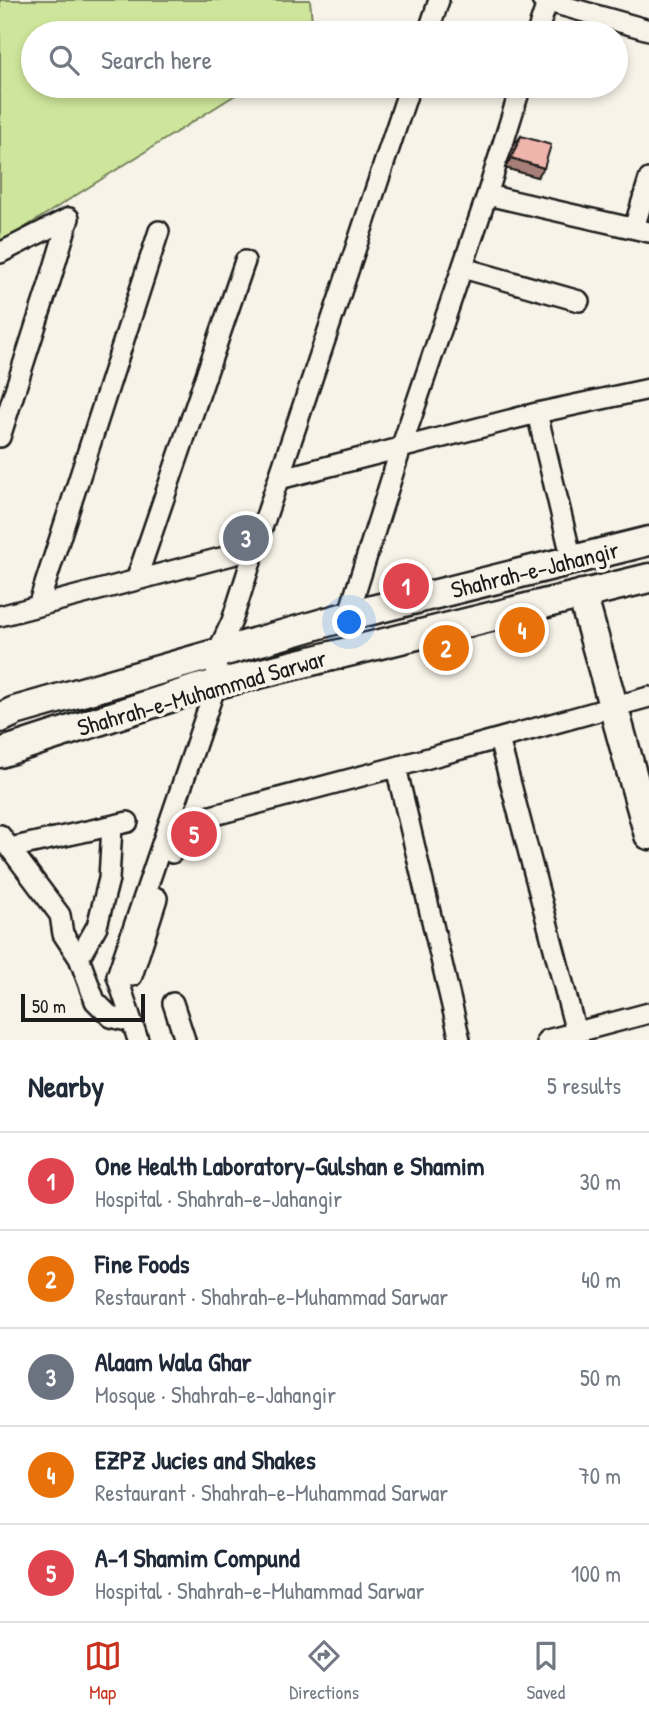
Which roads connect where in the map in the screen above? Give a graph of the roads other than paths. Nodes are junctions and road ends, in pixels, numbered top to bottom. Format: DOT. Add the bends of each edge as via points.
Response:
graph roads {
  1 [pos="439,0"];
  2 [pos="546,0"];
  3 [pos="432,21"];
  4 [pos="540,21"];
  5 [pos="618,21"];
  6 [pos="628,24"];
  7 [pos="649,30"];
  8 [pos="406,98"];
  9 [pos="517,98"];
  10 [pos="649,179"];
  11 [pos="487,195"];
  12 [pos="641,230"];
  13 [pos="159,231"];
  14 [pos="0,253"];
  15 [pos="245,261"];
  16 [pos="463,268"];
  17 [pos="579,301"];
  18 [pos="649,388"];
  19 [pos="537,413"];
  20 [pos="0,437"];
  21 [pos="401,448"];
  22 [pos="279,479"];
  23 [pos="649,541"];
  24 [pos="255,549"];
  25 [pos="572,560"];
  26 [pos="649,578"];
  27 [pos="136,580"];
  28 [pos="582,594"];
  29 [pos="38,606"];
  30 [pos="0,616"];
  31 [pos="348,616"];
  32 [pos="217,653"];
  33 [pos="216,685"];
  34 [pos="649,697"];
  35 [pos="614,707"];
  36 [pos="0,718"];
  37 [pos="499,739"];
  38 [pos="0,753"];
  39 [pos="396,768"];
  40 [pos="649,835"];
  41 [pos="5,841"];
  42 [pos="79,958"];
  43 [pos="132,976"];
  44 [pos="173,1003"];
  45 [pos="649,1013"];
  46 [pos="134,1031"];
  47 [pos="577,1036"];
  48 [pos="184,1040"];
  49 [pos="460,1040"];
  50 [pos="547,1040"];
  1 -- 3 [label="street"];
  2 -- 4 [label="street"];
  2 -- 5 [label="street"];
  6 -- 7 [label="street"];
  8 -- 22 [label="street"];
  9 -- 11 [label="street"];
  10 -- 12 [label="street"];
  11 -- 12 [label="street"];
  11 -- 16 [label="street"];
  13 -- 29 [label="street"];
  14 -- 20 [label="street" via="69,218"];
  15 -- 27 [label="street"];
  16 -- 17 [label="street"];
  16 -- 21 [label="street"];
  18 -- 19 [label="street"];
  19 -- 21 [label="street"];
  19 -- 25 [label="street"];
  21 -- 22 [label="street"];
  21 -- 31 [label="street"];
  22 -- 24 [label="street"];
  23 -- 25 [label="main road, Shahrah-e-Jahangir"];
  24 -- 27 [label="street"];
  24 -- 32 [label="street"];
  25 -- 31 [label="main road, Shahrah-e-Jahangir"];
  26 -- 28 [label="main road, Shahrah-e-Muhammad Sarwar"];
  27 -- 29 [label="street"];
  28 -- 33 [label="main road, Shahrah-e-Muhammad Sarwar"];
  28 -- 35 [label="main road"];
  29 -- 30 [label="street"];
  31 -- 32 [label="main road, Shahrah-e-Jahangir"];
  32 -- 33 [label="street"];
  32 -- 36 [label="main road, Shahrah-e-Muhammad Sarwar"];
  33 -- 38 [label="main road, Shahrah-e-Muhammad Sarwar"];
  33 -- 46 [label="street" via="117,976"];
  34 -- 35 [label="street"];
  35 -- 37 [label="street"];
  35 -- 40 [label="main road"];
  37 -- 39 [label="street"];
  37 -- 47 [label="street"];
  39 -- 43 [label="street" via="183,825"];
  39 -- 49 [label="street"];
  41 -- 42 [label="street" via="60,915 63,934"];
  41 -- 42 [label="street" via="120,824 97,926"];
  42 -- 46 [label="street" via="95,1001"];
  44 -- 48 [label="street"];
  45 -- 47 [label="street"];
  47 -- 50 [label="street"];
}
